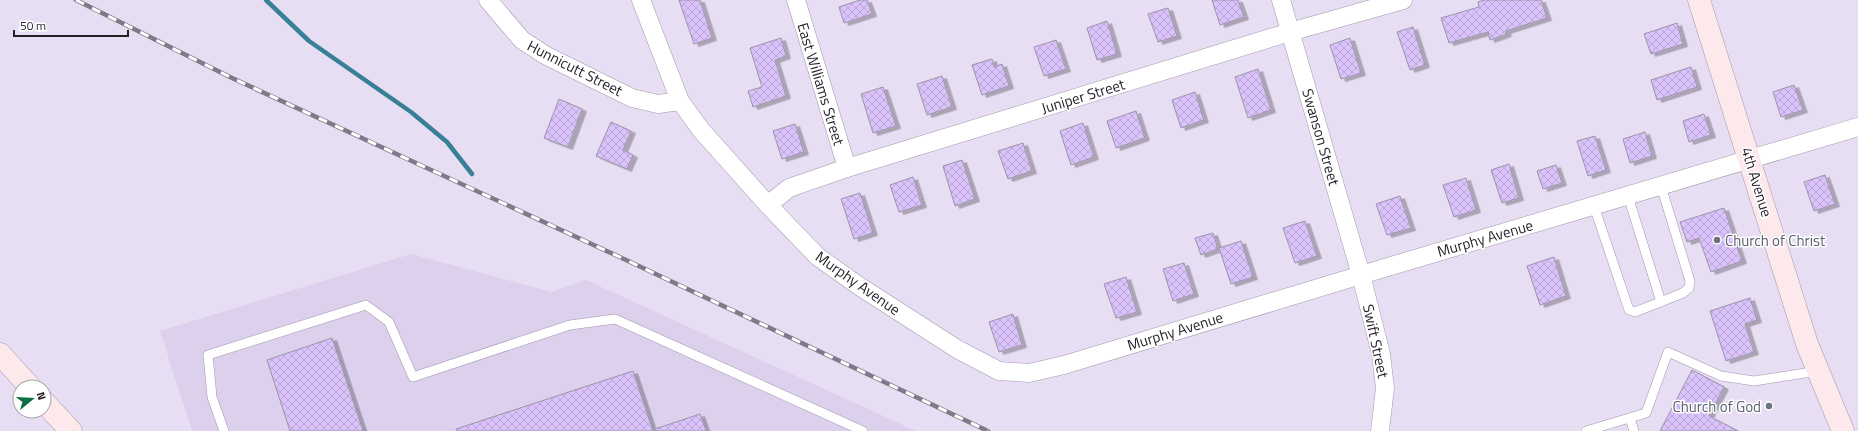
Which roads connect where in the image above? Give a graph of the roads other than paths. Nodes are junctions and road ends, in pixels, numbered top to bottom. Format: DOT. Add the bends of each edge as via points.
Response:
graph roads {
  1 [pos="488,0"];
  2 [pos="641,0"];
  3 [pos="796,0"];
  4 [pos="1281,0"];
  5 [pos="1403,0"];
  6 [pos="1699,0"];
  7 [pos="1290,32"];
  8 [pos="680,101"];
  9 [pos="1858,127"];
  10 [pos="1750,160"];
  11 [pos="847,168"];
  12 [pos="1661,186"];
  13 [pos="1628,196"];
  14 [pos="768,205"];
  15 [pos="1594,206"];
  16 [pos="1361,275"];
  17 [pos="1661,302"];
  18 [pos="0,354"];
  19 [pos="1818,370"];
  20 [pos="23,379"];
  21 [pos="52,411"];
  22 [pos="1630,418"];
  23 [pos="71,431"];
  24 [pos="224,431"];
  25 [pos="863,431"];
  26 [pos="1380,431"];
  27 [pos="1586,431"];
  28 [pos="1634,431"];
  29 [pos="1843,431"];
  1 -- 8 [label="street, Hunnicutt Street" via="522,40 545,55 632,98 658,104"];
  2 -- 8 [label="street, Murphy Avenue"];
  3 -- 11 [label="street, East Williams Street"];
  4 -- 7 [label="street, Swanson Street"];
  5 -- 7 [label="street, Juniper Street"];
  6 -- 10 [label="street, 4th Avenue"];
  7 -- 11 [label="street, Juniper Street"];
  7 -- 16 [label="street, Swanson Street"];
  8 -- 14 [label="street, Murphy Avenue" via="701,130"];
  9 -- 10 [label="street, Murphy Avenue"];
  10 -- 12 [label="street, Murphy Avenue"];
  10 -- 19 [label="street, 4th Avenue" via="1807,344"];
  11 -- 14 [label="street, Juniper Street" via="789,188"];
  12 -- 13 [label="street, Murphy Avenue"];
  12 -- 17 [label="lane" via="1690,281 1689,288 1683,293"];
  13 -- 15 [label="street, Murphy Avenue"];
  13 -- 17 [label="lane"];
  14 -- 16 [label="street, Murphy Avenue" via="818,257 957,349 999,371 1029,373 1064,365"];
  15 -- 16 [label="street, Murphy Avenue"];
  15 -- 17 [label="lane" via="1629,310 1635,312"];
  16 -- 26 [label="street, Swift Street" via="1381,354 1385,388"];
  18 -- 20 [label="street"];
  19 -- 22 [label="lane" via="1754,381 1721,376 1668,352 1646,413"];
  19 -- 29 [label="street, 4th Avenue"];
  21 -- 23 [label="street"];
  22 -- 27 [label="lane"];
  22 -- 28 [label="lane"];
  24 -- 25 [label="lane" via="212,397 208,355 366,306 389,322 413,377 570,325 615,320"];
}
